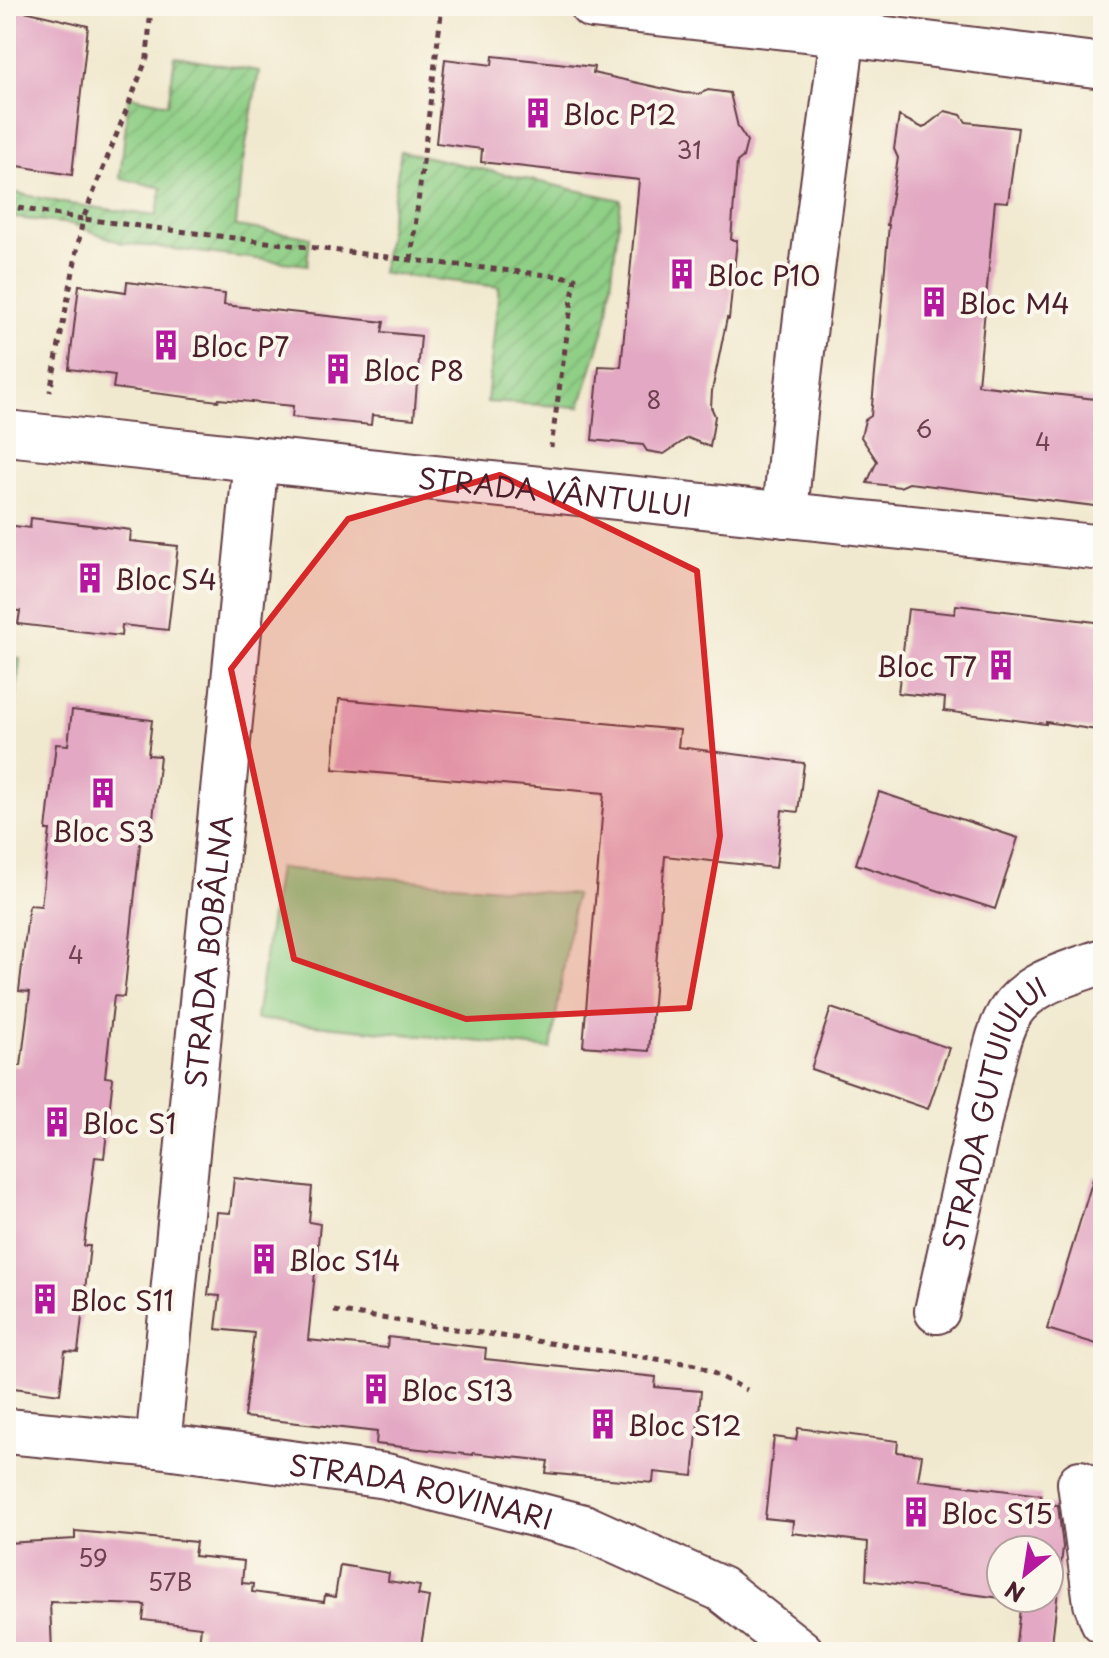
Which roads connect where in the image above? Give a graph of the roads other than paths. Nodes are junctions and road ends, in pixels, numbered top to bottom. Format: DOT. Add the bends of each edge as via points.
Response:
graph roads {
  1 [pos="592,6"];
  2 [pos="843,34"];
  3 [pos="1103,66"];
  4 [pos="24,434"];
  5 [pos="256,459"];
  6 [pos="785,515"];
  7 [pos="1103,548"];
  8 [pos="1103,961"];
  9 [pos="937,1311"];
  10 [pos="6,1431"];
  11 [pos="158,1445"];
  12 [pos="1080,1483"];
  13 [pos="1103,1621"];
  14 [pos="801,1652"];
  1 -- 2 [label="street"];
  2 -- 3 [label="street"];
  2 -- 6 [label="street"];
  4 -- 5 [label="street, STRADA VÂNTULUI"];
  5 -- 6 [label="street, STRADA VÂNTULUI"];
  5 -- 11 [label="street, STRADA BOBÂLNA"];
  6 -- 7 [label="street, STRADA VÂNTULUI"];
  8 -- 9 [label="street, STRADA GUTUIULUI" via="1032,989 1011,1011 997,1043"];
  10 -- 11 [label="street, STRADA ROVINARI"];
  11 -- 14 [label="street, STRADA ROVINARI" via="386,1476 584,1527 721,1589"];
  12 -- 13 [label="street"];
}
